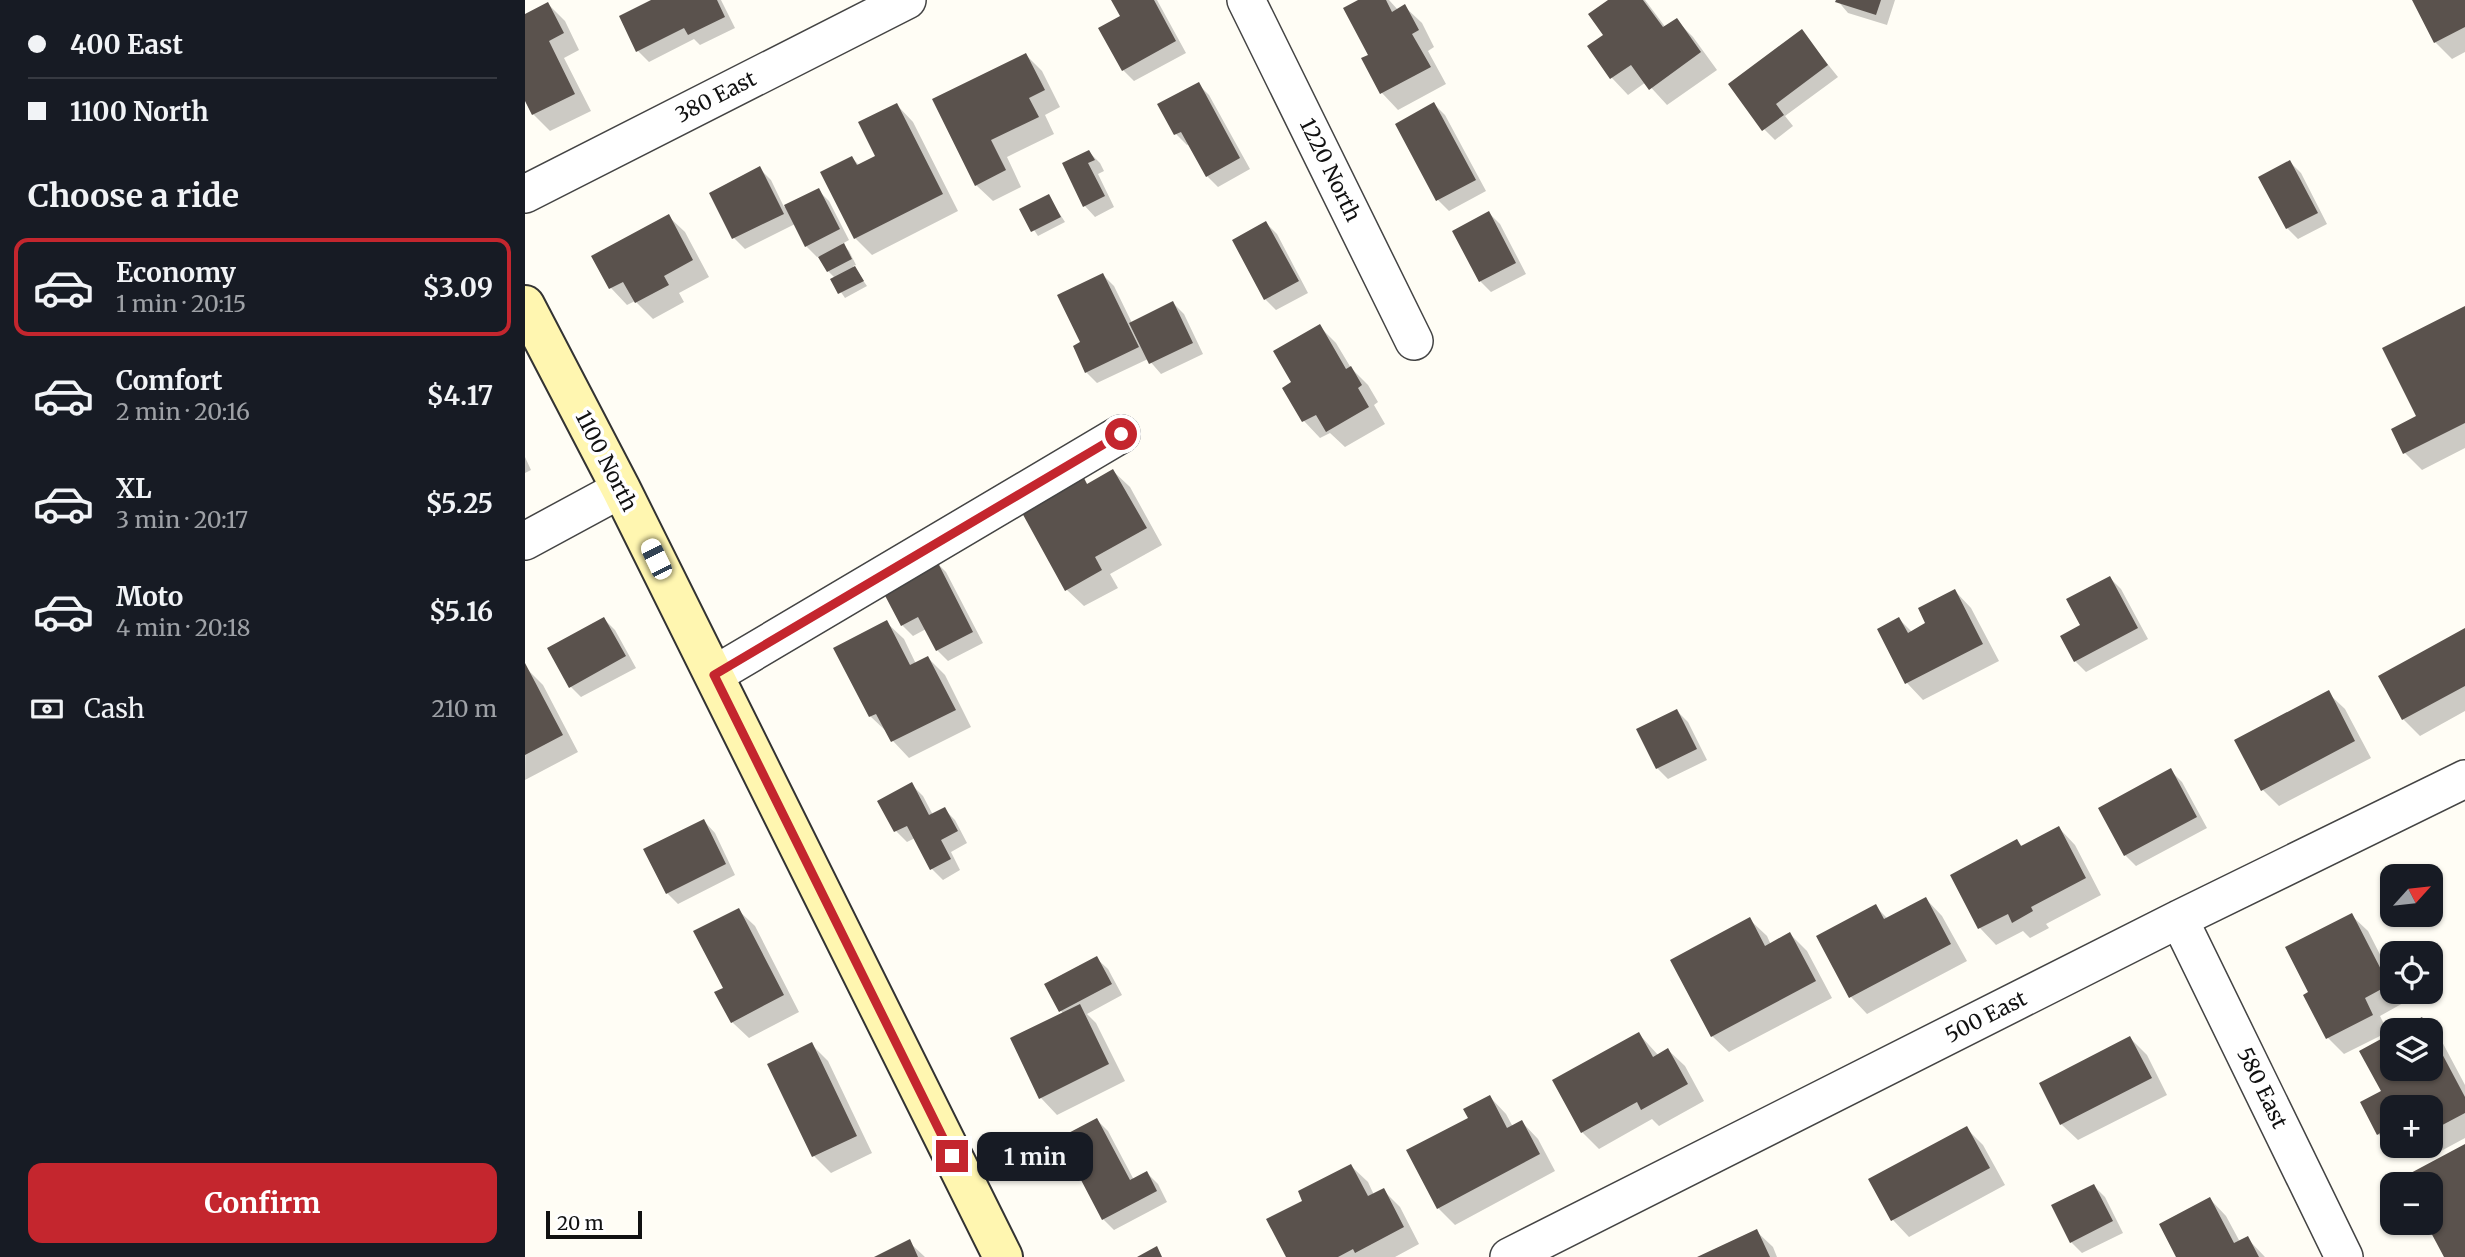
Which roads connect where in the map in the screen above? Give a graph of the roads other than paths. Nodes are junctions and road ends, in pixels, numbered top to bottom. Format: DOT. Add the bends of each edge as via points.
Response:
graph roads {
  1 [pos="907,0"];
  2 [pos="1246,0"];
  3 [pos="525,194"];
  4 [pos="525,305"];
  5 [pos="1414,341"];
  6 [pos="1121,434"];
  7 [pos="621,489"];
  8 [pos="525,541"];
  9 [pos="714,675"];
  10 [pos="2465,779"];
  11 [pos="2179,919"];
  12 [pos="1003,1257"];
  13 [pos="1509,1257"];
  14 [pos="2344,1257"];
  1 -- 3 [label="street, 380 East"];
  2 -- 5 [label="street, 1220 North"];
  4 -- 7 [label="street, 1100 North"];
  6 -- 9 [label="street"];
  7 -- 8 [label="street"];
  7 -- 9 [label="street, 1100 North"];
  9 -- 12 [label="street, 1100 North"];
  10 -- 11 [label="street, 500 East"];
  11 -- 13 [label="street, 500 East"];
  11 -- 14 [label="street, 580 East"];
}
